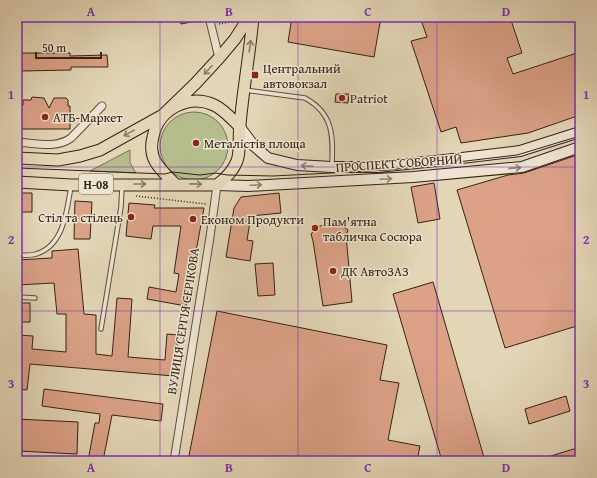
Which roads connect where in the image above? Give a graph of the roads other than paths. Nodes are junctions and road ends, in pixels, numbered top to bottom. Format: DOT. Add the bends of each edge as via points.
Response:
graph roads {
  1 [pos="209,17"];
  2 [pos="253,17"];
  3 [pos="244,19"];
  4 [pos="219,58"];
  5 [pos="244,90"];
  6 [pos="102,106"];
  7 [pos="163,115"];
  8 [pos="239,126"];
  9 [pos="580,132"];
  10 [pos="17,142"];
  11 [pos="580,147"];
  12 [pos="17,158"];
  13 [pos="332,167"];
  14 [pos="17,182"];
  15 [pos="122,184"];
  16 [pos="175,184"];
  17 [pos="71,185"];
  18 [pos="217,185"];
  19 [pos="17,255"];
  20 [pos="17,297"];
  21 [pos="35,298"];
  22 [pos="101,329"];
  23 [pos="174,461"];
  1 -- 4 [label="street"];
  5 -- 2 [label="main road, one-way"];
  3 -- 4 [label="main road, Н-08" via="235,39"];
  4 -- 7 [label="main road, Н-08, one-way"];
  5 -- 8 [label="main road"];
  5 -- 13 [label="lane" via="305,98 316,105 325,115 331,129"];
  6 -- 10 [label="street" via="66,142"];
  7 -- 8 [label="main road" via="178,104 196,101 214,105"];
  7 -- 12 [label="main road, Н-08, one-way" via="100,150 80,156 58,160"];
  7 -- 16 [label="main road" via="155,128 151,144 154,160"];
  13 -- 8 [label="main road, ПРОСПЕКТ СОБОРНИЙ, one-way" via="297,165 268,158 254,146"];
  8 -- 18 [label="main road" via="240,146 236,162"];
  9 -- 13 [label="main road, ПРОСПЕКТ СОБОРНИЙ" via="520,151 378,167"];
  18 -- 11 [label="main road, ПРОСПЕКТ СОБОРНИЙ, one-way" via="248,186 413,177 522,167"];
  14 -- 17 [label="main road, Н-08"];
  15 -- 16 [label="main road, Н-08, one-way"];
  15 -- 17 [label="main road, Н-08"];
  15 -- 22 [label="lane" via="121,207"];
  16 -- 18 [label="main road, Н-08, one-way"];
  17 -- 19 [label="lane" via="67,214 58,235 48,249 35,255"];
  18 -- 23 [label="street, ВУЛИЦЯ СЕРГІЯ СЕРІКОВА"];
  20 -- 21 [label="lane"];
}
